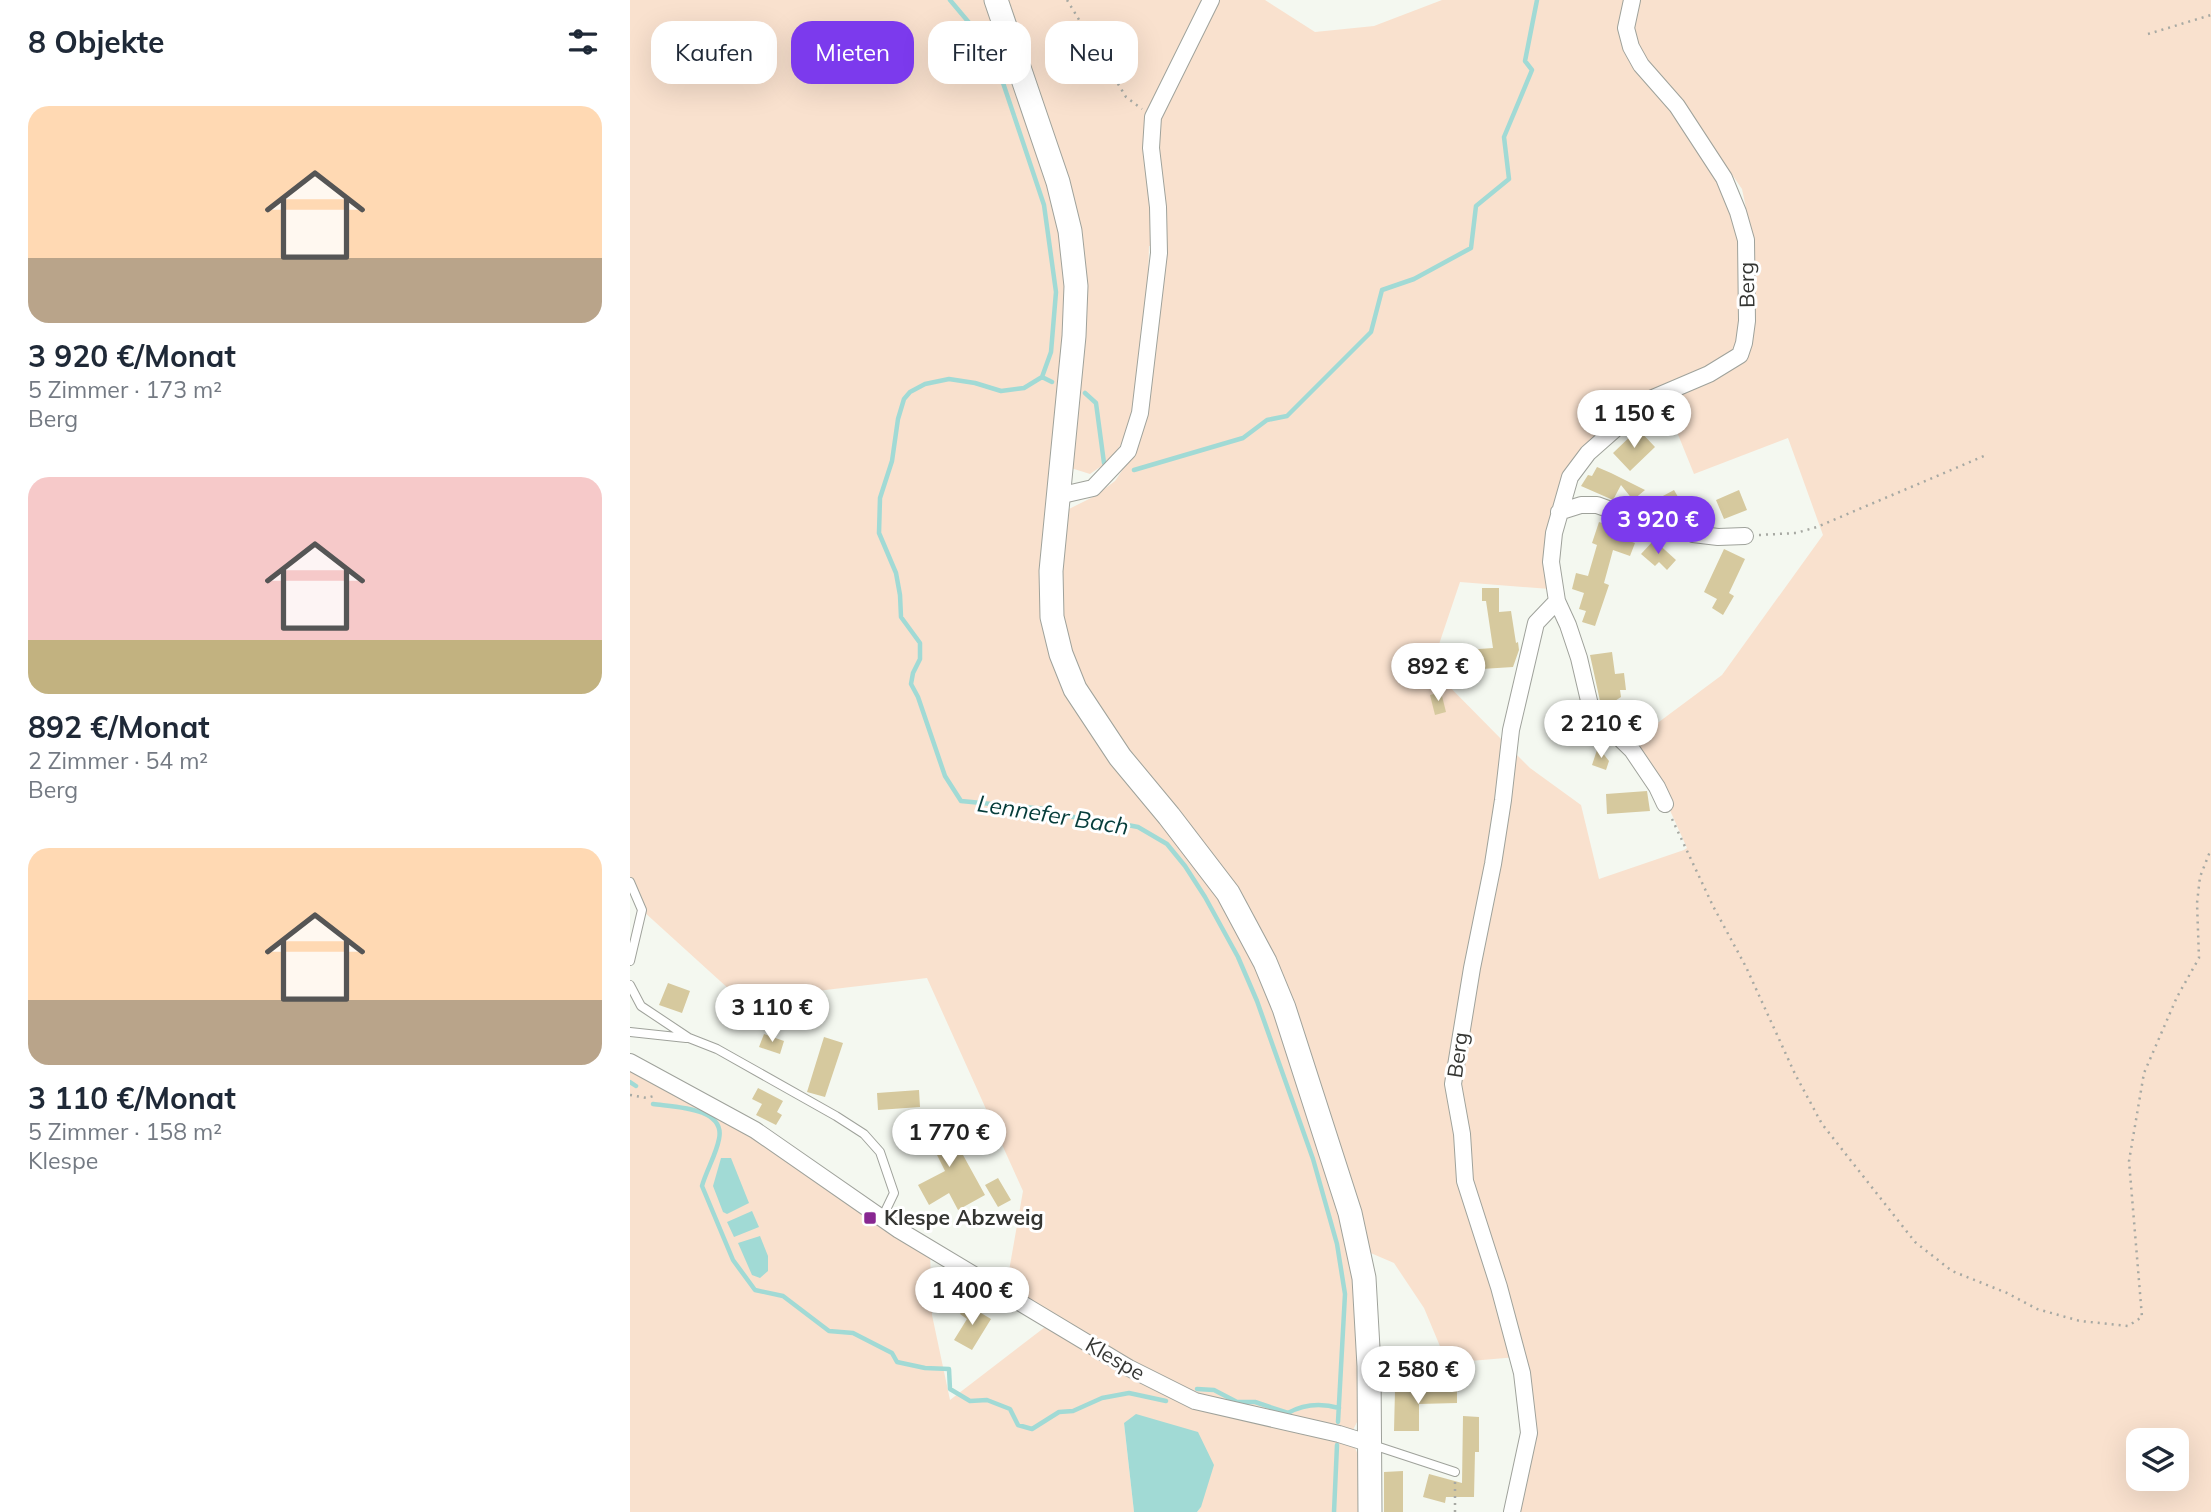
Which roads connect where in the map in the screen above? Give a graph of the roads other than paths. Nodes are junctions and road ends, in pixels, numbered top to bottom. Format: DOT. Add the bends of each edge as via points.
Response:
graph roads {
  1 [pos="996,0"];
  2 [pos="1211,0"];
  3 [pos="1632,0"];
  4 [pos="1058,496"];
  5 [pos="1559,512"];
  6 [pos="1745,536"];
  7 [pos="1557,601"];
  8 [pos="1665,804"];
  9 [pos="630,882"];
  10 [pos="630,961"];
  11 [pos="630,985"];
  12 [pos="630,1032"];
  13 [pos="689,1038"];
  14 [pos="630,1062"];
  15 [pos="882,1218"];
  16 [pos="1371,1444"];
  17 [pos="1455,1472"];
  18 [pos="1370,1512"];
  19 [pos="1513,1512"];
  1 -- 4 [label="main road" via="1058,182 1070,231 1076,286 1074,336"];
  2 -- 4 [label="street" via="1153,117 1150,148 1159,253 1140,413 1128,452 1093,488"];
  3 -- 5 [label="street, Berg" via="1626,28 1631,47 1704,146 1738,212 1746,240 1744,343 1731,362 1648,400 1612,430 1570,477"];
  4 -- 16 [label="main road" via="1052,617 1075,689 1120,757 1228,893 1284,1008 1350,1213 1364,1278"];
  5 -- 6 [label="street" via="1597,505 1639,525 1678,525 1693,534"];
  5 -- 7 [label="street, Berg" via="1551,562"];
  7 -- 8 [label="street, Berg" via="1579,658 1590,705 1633,750"];
  7 -- 19 [label="street, Berg" via="1536,623 1511,730 1495,851 1453,1084 1465,1181 1522,1373 1530,1433"];
  9 -- 10 [label="lane" via="642,910"];
  11 -- 13 [label="lane" via="641,1006"];
  12 -- 13 [label="lane"];
  13 -- 15 [label="lane" via="717,1049 863,1134 880,1152 894,1193"];
  14 -- 15 [label="street, Klespe" via="755,1130"];
  15 -- 16 [label="street, Klespe" via="1129,1368 1195,1401"];
  16 -- 17 [label="lane, Klespe"];
  16 -- 18 [label="main road"];
}
